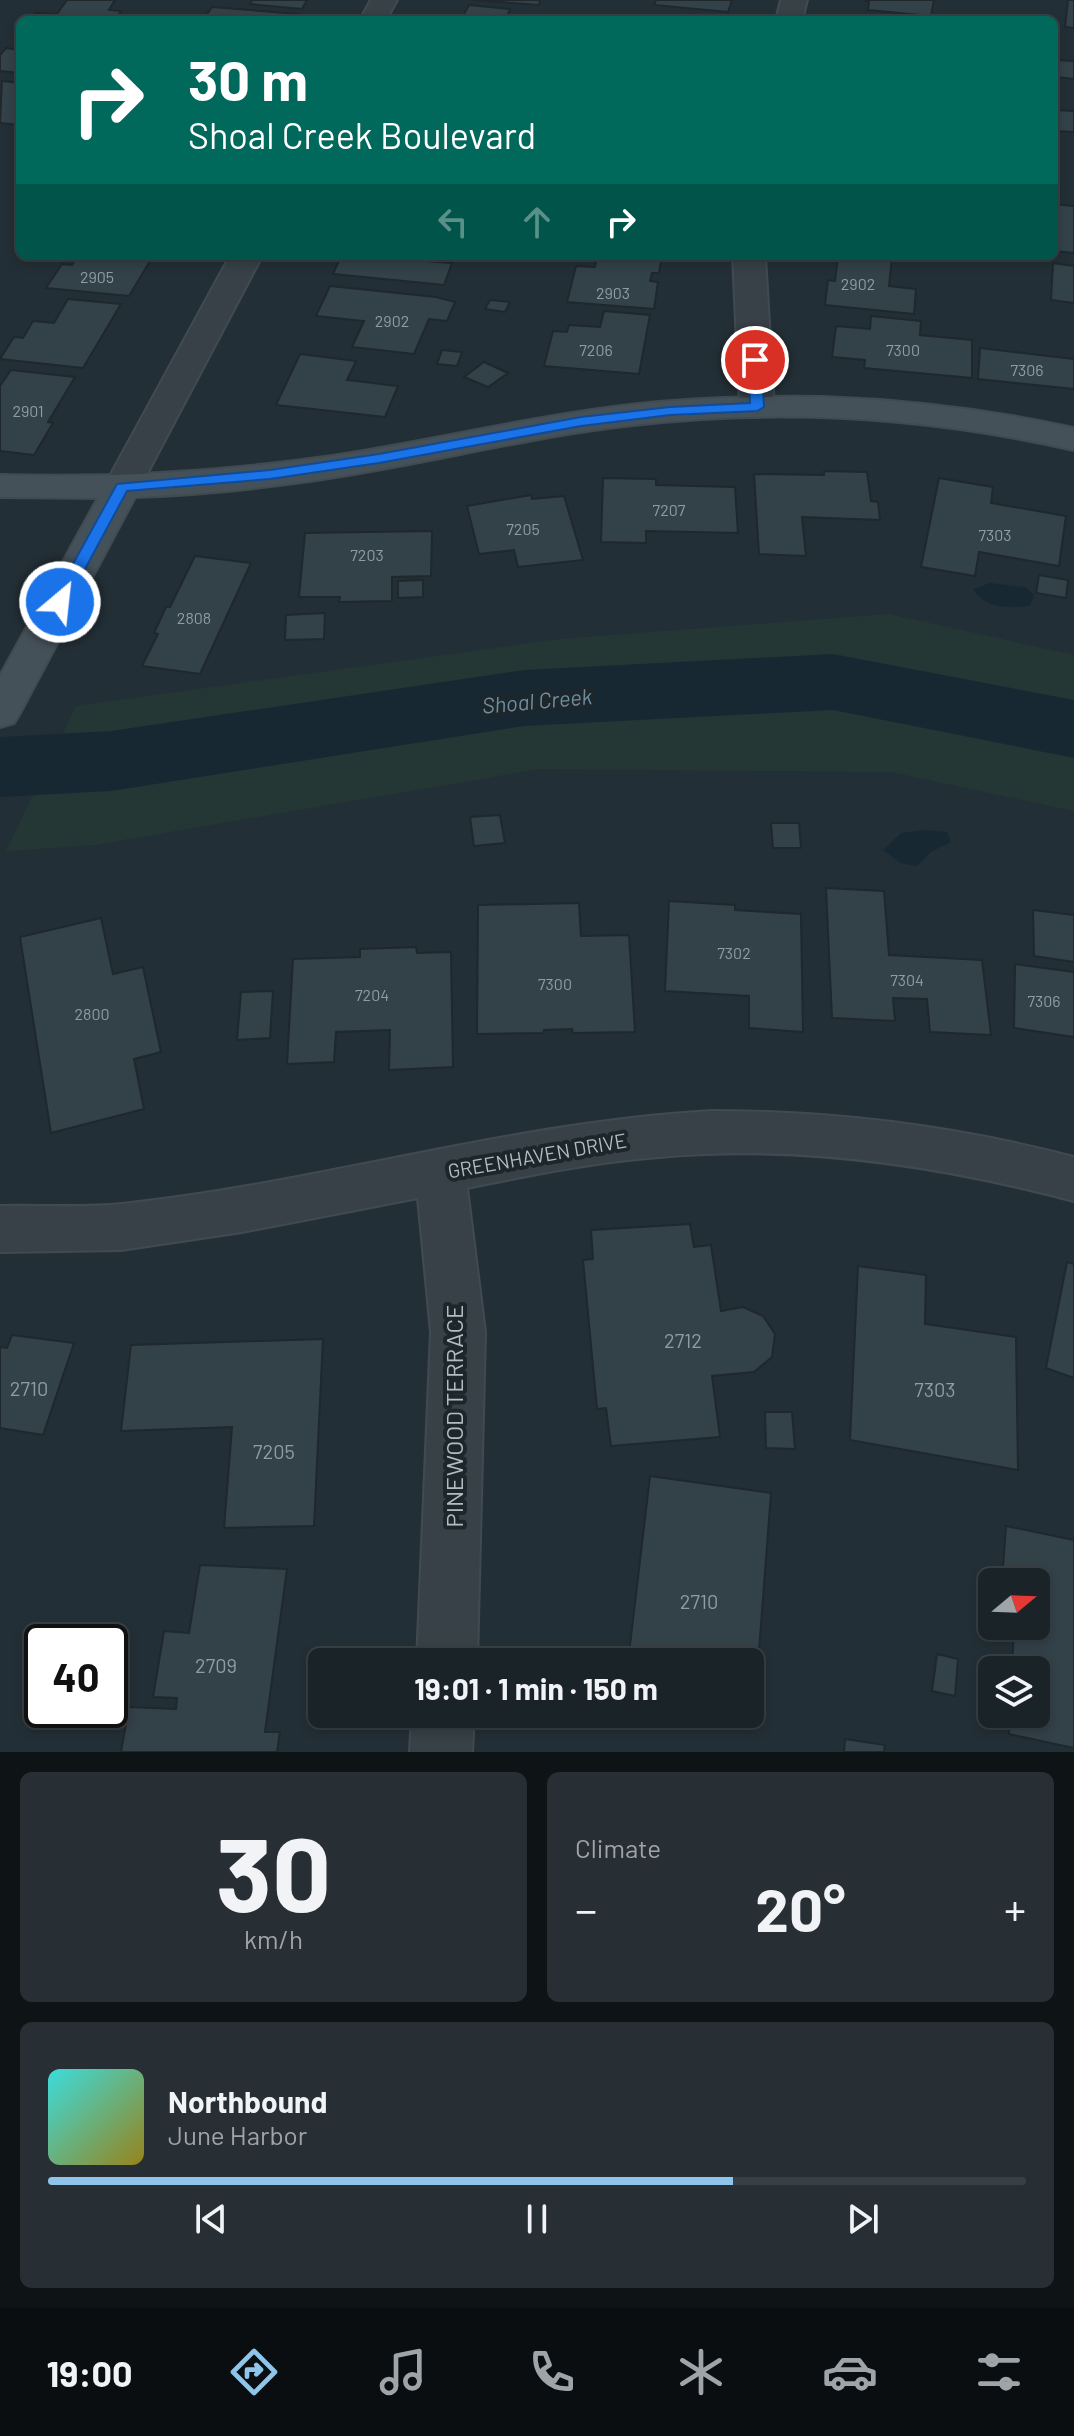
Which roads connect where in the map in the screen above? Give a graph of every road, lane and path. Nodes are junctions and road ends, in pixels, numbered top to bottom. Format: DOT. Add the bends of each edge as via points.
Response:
graph roads {
  1 [pos="244,260"];
  2 [pos="749,260"];
  3 [pos="757,407"];
  4 [pos="1074,439"];
  5 [pos="0,486"];
  6 [pos="122,487"];
  7 [pos="0,713"];
  8 [pos="440,1172"];
  9 [pos="1074,1179"];
  10 [pos="0,1229"];
  11 [pos="447,1648"];
  12 [pos="442,1728"];
  13 [pos="441,1752"];
  1 -- 6 [label="street"];
  2 -- 3 [label="street"];
  3 -- 4 [label="street" via="970,419"];
  3 -- 6 [label="street" via="581,422 301,470"];
  5 -- 6 [label="street"];
  6 -- 7 [label="street"];
  8 -- 9 [label="street, GREENHAVEN DRIVE" via="531,1152 663,1135 784,1134 909,1144"];
  8 -- 10 [label="street, GREENHAVEN DRIVE" via="118,1227"];
  8 -- 11 [label="street, PINEWOOD TERRACE" via="458,1332"];
  12 -- 13 [label="street"];
}
